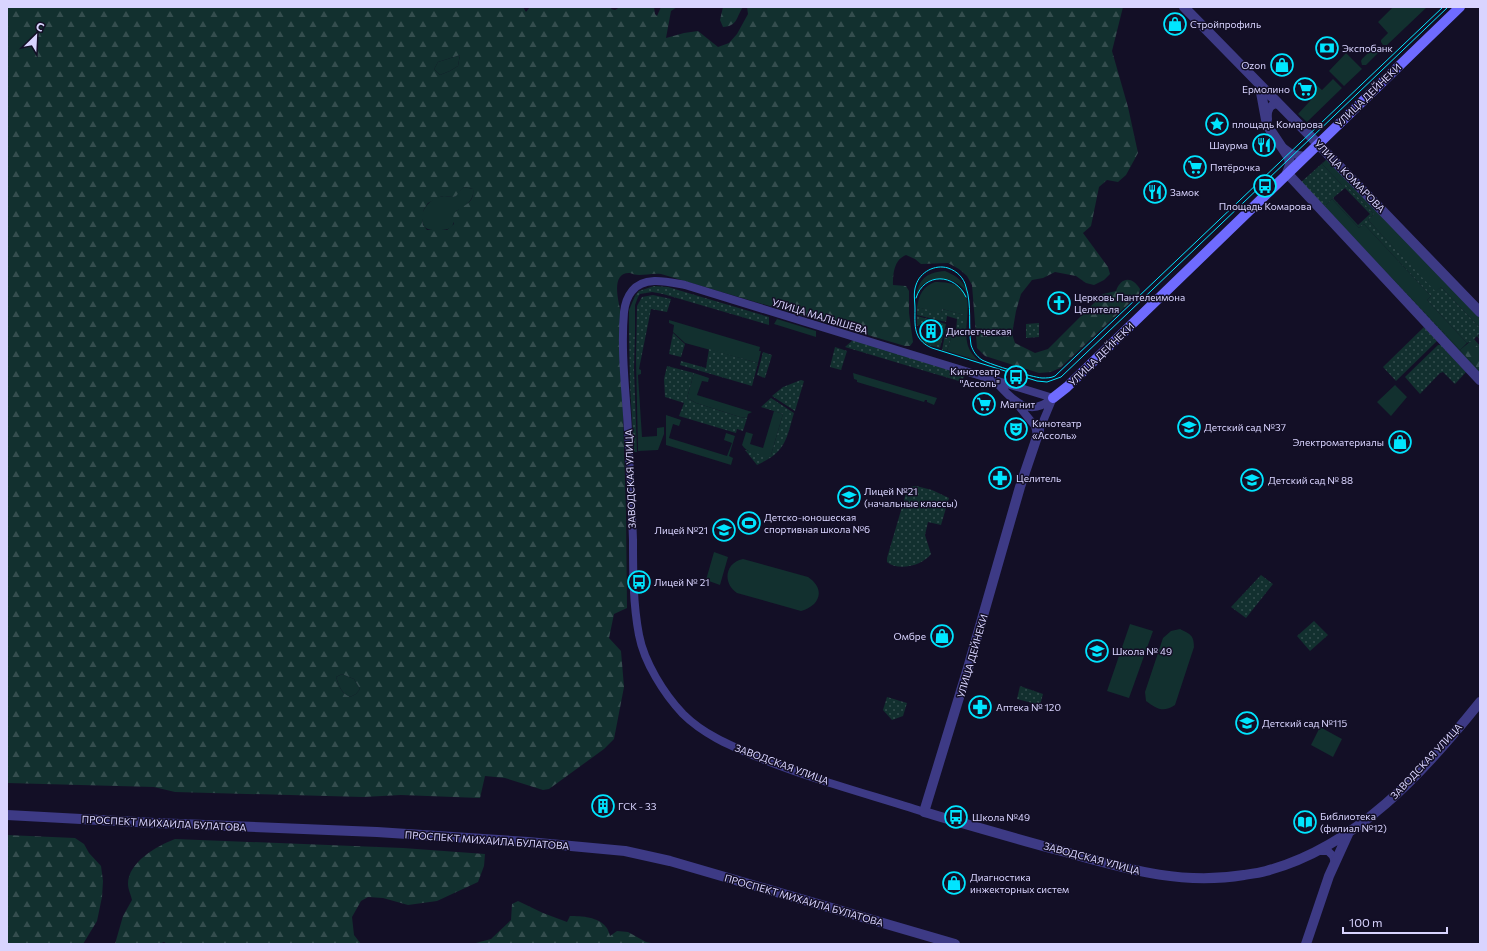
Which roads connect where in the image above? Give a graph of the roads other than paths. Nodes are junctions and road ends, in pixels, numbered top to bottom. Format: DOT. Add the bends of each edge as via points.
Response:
graph roads {
  1 [pos="1184,7"];
  2 [pos="1460,7"];
  3 [pos="1259,85"];
  4 [pos="1279,104"];
  5 [pos="1269,129"];
  6 [pos="1278,142"];
  7 [pos="1318,144"];
  8 [pos="1306,156"];
  9 [pos="1287,174"];
  10 [pos="637,286"];
  11 [pos="1480,312"];
  12 [pos="1480,380"];
  13 [pos="996,381"];
  14 [pos="1011,398"];
  15 [pos="1053,398"];
  16 [pos="1038,433"];
  17 [pos="1480,702"];
  18 [pos="924,812"];
  19 [pos="7,815"];
  20 [pos="1349,832"];
  21 [pos="1318,851"];
  22 [pos="1335,863"];
  23 [pos="955,944"];
  24 [pos="1306,944"];
  1 -- 3 [label="street, УЛИЦА КОМАРОВА"];
  2 -- 7 [label="main road, УЛИЦА ДЕЙНЕКИ"];
  3 -- 4 [label="street, УЛИЦА КОМАРОВА"];
  3 -- 5 [label="street"];
  4 -- 5 [label="street" via="1272,104 1268,110"];
  4 -- 7 [label="street, УЛИЦА КОМАРОВА"];
  5 -- 6 [label="street"];
  6 -- 8 [label="street" via="1290,153"];
  6 -- 9 [label="street" via="1290,161"];
  7 -- 8 [label="main road, УЛИЦА ДЕЙНЕКИ"];
  7 -- 11 [label="street, УЛИЦА КОМАРОВА"];
  8 -- 9 [label="main road, УЛИЦА ДЕЙНЕКИ"];
  9 -- 12 [label="street"];
  9 -- 15 [label="main road, УЛИЦА ДЕЙНЕКИ"];
  10 -- 13 [label="street, УЛИЦА МАЛЫШЕВА" via="654,281 685,285"];
  10 -- 18 [label="street, ЗАВОДСКАЯ УЛИЦА" via="625,304 624,314 634,572 639,636 656,677 683,713 703,730 722,741 789,769"];
  13 -- 14 [label="street"];
  13 -- 15 [label="street, УЛИЦА МАЛЫШЕВА"];
  14 -- 15 [label="street" via="1027,407 1046,404"];
  14 -- 16 [label="street"];
  15 -- 16 [label="street, УЛИЦА ДЕЙНЕКИ"];
  16 -- 18 [label="street, УЛИЦА ДЕЙНЕКИ" via="1022,478"];
  17 -- 20 [label="street, ЗАВОДСКАЯ УЛИЦА" via="1442,747 1390,800"];
  18 -- 21 [label="street, ЗАВОДСКАЯ УЛИЦА" via="1163,876 1228,878 1265,872"];
  19 -- 23 [label="street, ПРОСПЕКТ МИХАИЛА БУЛАТОВА" via="377,832 625,851 670,860"];
  20 -- 21 [label="street, ЗАВОДСКАЯ УЛИЦА"];
  20 -- 22 [label="street, ЗАВОДСКАЯ УЛИЦА"];
  21 -- 22 [label="street" via="1328,851"];
  22 -- 24 [label="street, ЗАВОДСКАЯ УЛИЦА"];
}
